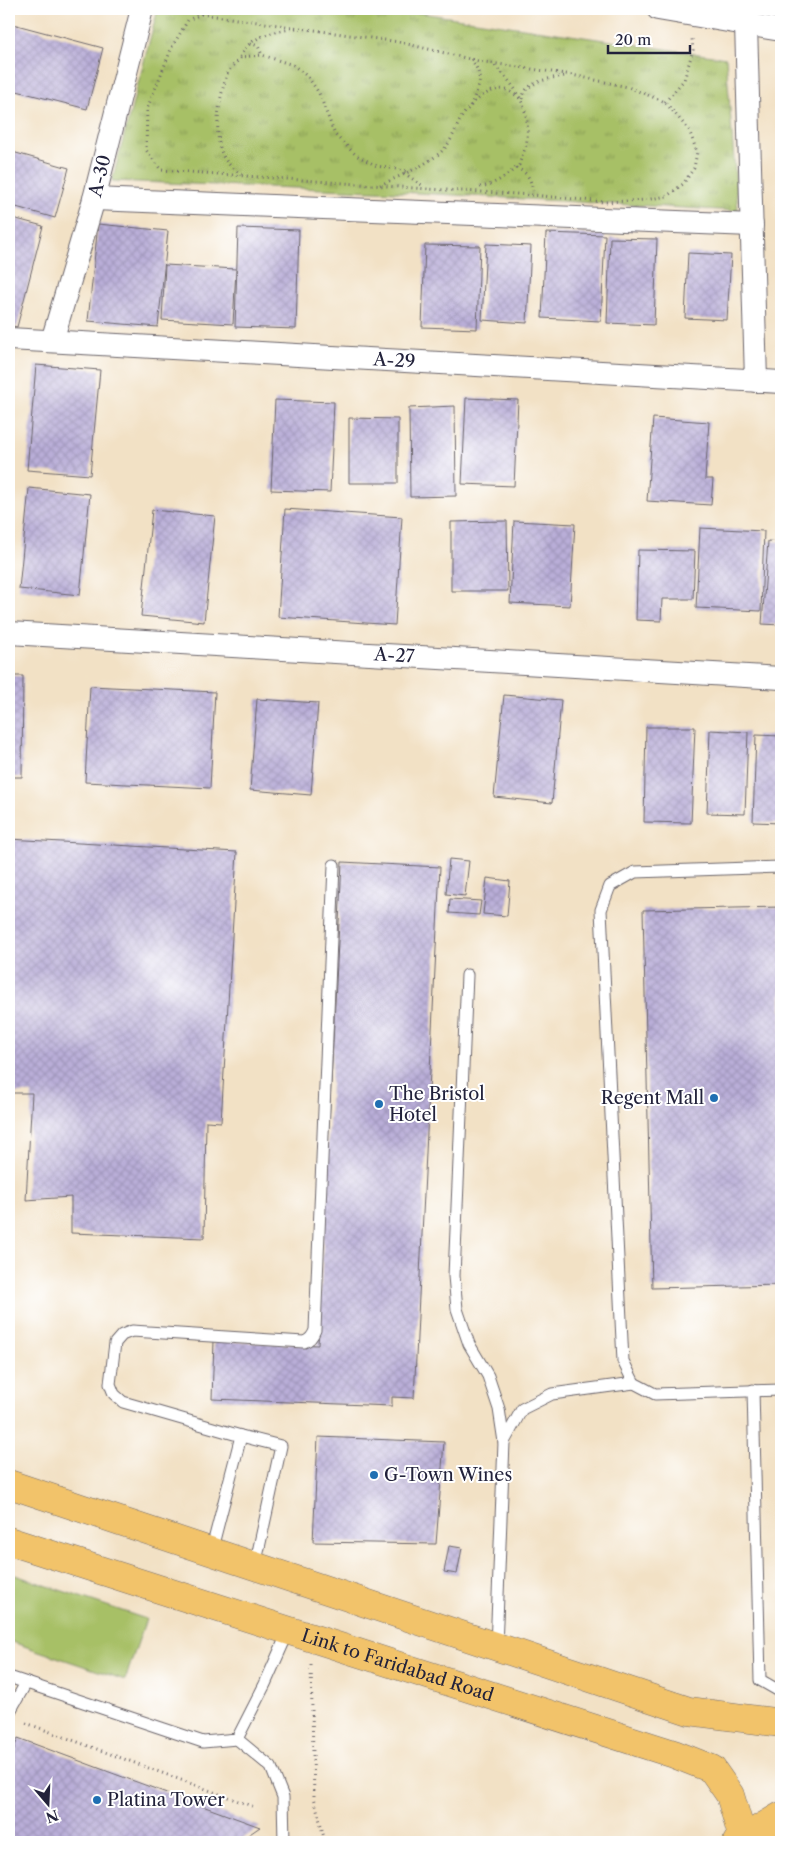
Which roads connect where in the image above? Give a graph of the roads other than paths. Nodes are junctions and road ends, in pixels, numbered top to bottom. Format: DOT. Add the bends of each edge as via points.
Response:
graph roads {
  1 [pos="142,9"];
  2 [pos="658,9"];
  3 [pos="746,24"];
  4 [pos="781,30"];
  5 [pos="94,199"];
  6 [pos="752,225"];
  7 [pos="9,338"];
  8 [pos="52,341"];
  9 [pos="756,381"];
  10 [pos="781,382"];
  11 [pos="9,633"];
  12 [pos="781,678"];
  13 [pos="334,865"];
  14 [pos="781,867"];
  15 [pos="467,975"];
  16 [pos="634,1383"];
  17 [pos="753,1390"];
  18 [pos="781,1390"];
  19 [pos="240,1436"];
  20 [pos="504,1442"];
  21 [pos="9,1484"];
  22 [pos="9,1541"];
  23 [pos="211,1552"];
  24 [pos="255,1566"];
  25 [pos="299,1634"];
  26 [pos="496,1647"];
  27 [pos="9,1677"];
  28 [pos="26,1683"];
  29 [pos="781,1692"];
  30 [pos="13,1716"];
  31 [pos="781,1723"];
  32 [pos="237,1739"];
  33 [pos="781,1816"];
  34 [pos="740,1840"];
  35 [pos="284,1842"];
  1 -- 5 [label="street, A-30"];
  2 -- 3 [label="street"];
  3 -- 4 [label="street"];
  3 -- 6 [label="street"];
  5 -- 6 [label="street"];
  5 -- 8 [label="street, A-30"];
  6 -- 9 [label="street"];
  7 -- 8 [label="street, A-29"];
  8 -- 9 [label="street, A-29"];
  9 -- 10 [label="street, A-29"];
  11 -- 12 [label="street, A-27"];
  13 -- 19 [label="lane" via="313,1336 304,1342 132,1331 122,1335 116,1343 110,1384 114,1394 123,1402"];
  14 -- 16 [label="lane" via="635,872 610,886 601,910 622,1361"];
  15 -- 20 [label="lane" via="454,1276 458,1309 469,1344 488,1376 499,1409"];
  16 -- 17 [label="lane" via="655,1394"];
  16 -- 20 [label="lane" via="552,1394 522,1409"];
  17 -- 18 [label="lane"];
  17 -- 29 [label="lane" via="760,1680"];
  19 -- 23 [label="lane"];
  19 -- 24 [label="lane" via="281,1446"];
  20 -- 26 [label="lane"];
  21 -- 23 [label="main road"];
  22 -- 25 [label="main road, Link to Faridabad Road"];
  23 -- 24 [label="main road"];
  24 -- 26 [label="main road"];
  25 -- 32 [label="lane" via="265,1684"];
  25 -- 34 [label="main road, Link to Faridabad Road" via="712,1769 730,1795"];
  26 -- 31 [label="main road" via="690,1711"];
  27 -- 28 [label="lane"];
  28 -- 30 [label="lane"];
  28 -- 32 [label="lane" via="203,1742"];
  32 -- 35 [label="lane" via="271,1767 284,1797"];
  33 -- 34 [label="main road"];
}
